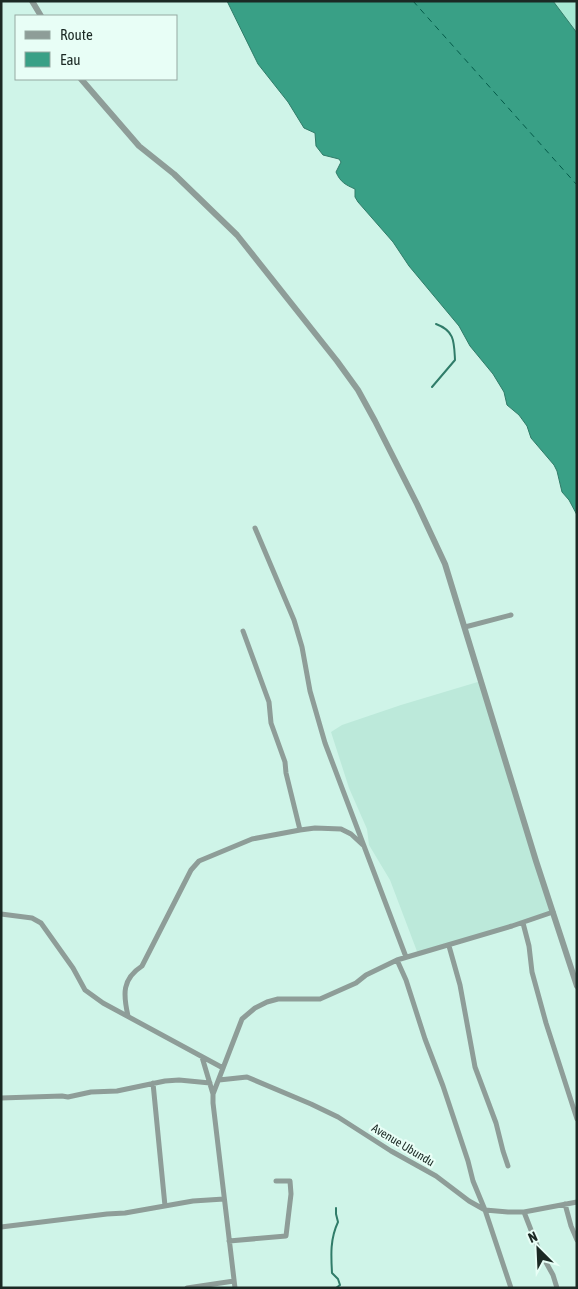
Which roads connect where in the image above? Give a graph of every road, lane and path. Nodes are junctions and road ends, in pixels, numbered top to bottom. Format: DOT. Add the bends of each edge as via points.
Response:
graph roads {
  1 [pos="32,1"];
  2 [pos="40,15"];
  3 [pos="82,80"];
  4 [pos="255,528"];
  5 [pos="512,615"];
  6 [pos="465,627"];
  7 [pos="242,631"];
  8 [pos="300,830"];
  9 [pos="364,846"];
  10 [pos="552,912"];
  11 [pos="1,914"];
  12 [pos="522,923"];
  13 [pos="449,946"];
  14 [pos="406,958"];
  15 [pos="397,960"];
  16 [pos="577,986"];
  17 [pos="128,1016"];
  18 [pos="202,1056"];
  19 [pos="223,1068"];
  20 [pos="219,1080"];
  21 [pos="210,1083"];
  22 [pos="152,1084"];
  23 [pos="213,1094"];
  24 [pos="1,1098"];
  25 [pos="577,1119"];
  26 [pos="508,1166"];
  27 [pos="276,1181"];
  28 [pos="224,1199"];
  29 [pos="577,1202"];
  30 [pos="565,1204"];
  31 [pos="165,1206"];
  32 [pos="485,1210"];
  33 [pos="524,1212"];
  34 [pos="1,1227"];
  35 [pos="577,1240"];
  36 [pos="229,1241"];
  37 [pos="234,1281"];
  38 [pos="186,1288"];
  39 [pos="235,1288"];
  40 [pos="511,1288"];
  41 [pos="557,1288"];
  1 -- 2 [label="street"];
  3 -- 6 [label="street" via="139,146 174,174 238,235 358,390 445,564"];
  4 -- 9 [label="street" via="294,620 318,722"];
  5 -- 6 [label="street"];
  6 -- 10 [label="street"];
  7 -- 8 [label="street" via="268,702"];
  8 -- 9 [label="street" via="341,829"];
  8 -- 17 [label="street" via="252,839 199,861 191,870 142,966 126,983 124,1000"];
  9 -- 14 [label="street"];
  10 -- 12 [label="street"];
  10 -- 16 [label="street"];
  11 -- 17 [label="street" via="32,918 40,923 85,990"];
  12 -- 13 [label="street"];
  12 -- 25 [label="street" via="547,1027"];
  13 -- 14 [label="street"];
  13 -- 26 [label="street" via="460,985 475,1067 494,1116"];
  14 -- 15 [label="street"];
  15 -- 19 [label="street" via="320,999 278,999 255,1008 242,1019"];
  15 -- 32 [label="street"];
  17 -- 18 [label="street"];
  18 -- 19 [label="street"];
  18 -- 21 [label="street"];
  19 -- 20 [label="street"];
  20 -- 23 [label="street"];
  20 -- 32 [label="street, Avenue Ubundu" via="247,1077 311,1104 436,1176"];
  21 -- 22 [label="street" via="179,1080"];
  21 -- 23 [label="street"];
  22 -- 24 [label="street" via="68,1098"];
  22 -- 31 [label="street"];
  23 -- 28 [label="street"];
  27 -- 36 [label="street" via="290,1181 287,1235"];
  28 -- 31 [label="street"];
  28 -- 36 [label="street"];
  29 -- 30 [label="street, Avenue Ubundu"];
  30 -- 33 [label="street, Avenue Ubundu"];
  30 -- 35 [label="street"];
  31 -- 34 [label="street"];
  32 -- 33 [label="street, Avenue Ubundu"];
  32 -- 40 [label="street"];
  33 -- 41 [label="street"];
  36 -- 37 [label="street"];
  37 -- 38 [label="street"];
  37 -- 39 [label="street"];
}
